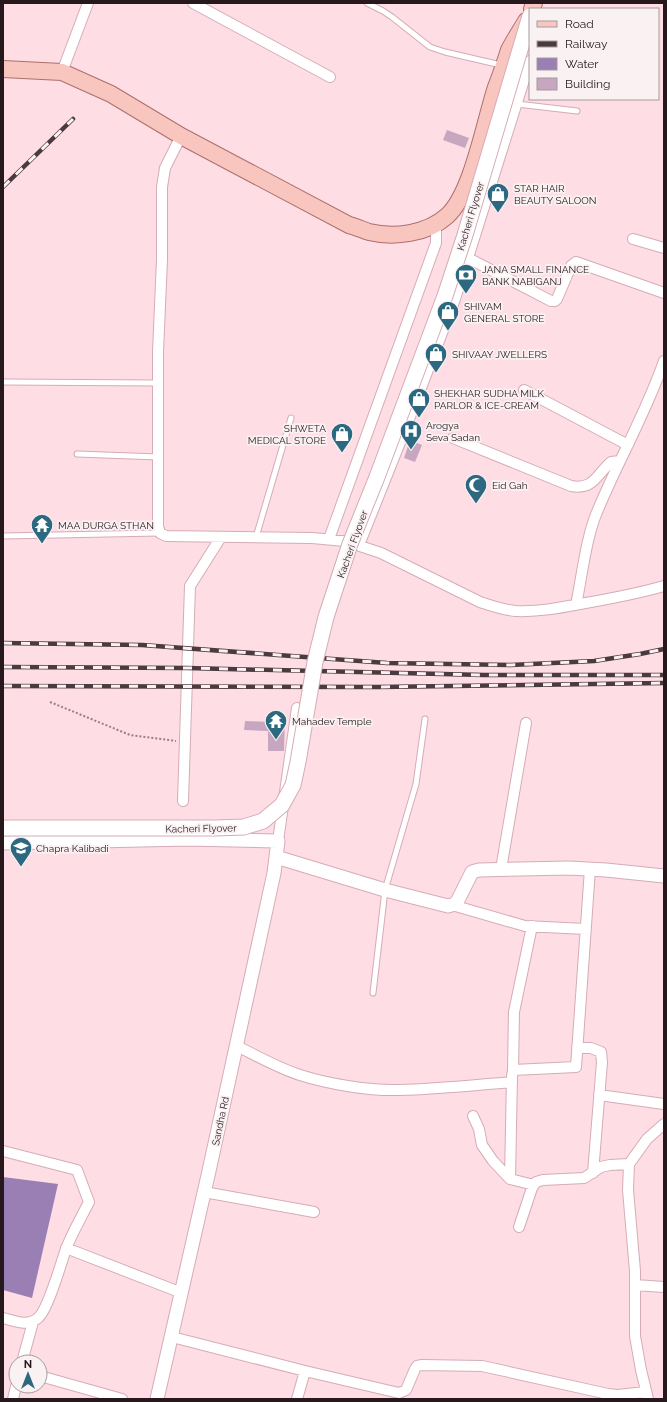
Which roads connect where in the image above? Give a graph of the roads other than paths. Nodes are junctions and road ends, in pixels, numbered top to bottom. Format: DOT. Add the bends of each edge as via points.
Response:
graph roads {
  1 [pos="88,3"];
  2 [pos="193,3"];
  3 [pos="367,3"];
  4 [pos="529,17"];
  5 [pos="529,18"];
  6 [pos="529,64"];
  7 [pos="504,66"];
  8 [pos="3,69"];
  9 [pos="62,72"];
  10 [pos="330,77"];
  11 [pos="517,104"];
  12 [pos="577,111"];
  13 [pos="181,136"];
  14 [pos="436,223"];
  15 [pos="633,239"];
  16 [pos="664,248"];
  17 [pos="468,258"];
  18 [pos="664,293"];
  19 [pos="664,361"];
  20 [pos="662,374"];
  21 [pos="3,382"];
  22 [pos="158,383"];
  23 [pos="524,390"];
  24 [pos="291,418"];
  25 [pos="453,438"];
  26 [pos="628,445"];
  27 [pos="77,454"];
  28 [pos="158,457"];
  29 [pos="620,461"];
  30 [pos="160,534"];
  31 [pos="3,536"];
  32 [pos="221,537"];
  33 [pos="256,537"];
  34 [pos="329,539"];
  35 [pos="359,545"];
  36 [pos="664,586"];
  37 [pos="576,605"];
  38 [pos="297,708"];
  39 [pos="425,719"];
  40 [pos="526,723"];
  41 [pos="183,801"];
  42 [pos="3,828"];
  43 [pos="278,841"];
  44 [pos="3,843"];
  45 [pos="276,857"];
  46 [pos="501,869"];
  47 [pos="590,869"];
  48 [pos="664,876"];
  49 [pos="385,890"];
  50 [pos="452,905"];
  51 [pos="532,926"];
  52 [pos="585,930"];
  53 [pos="373,993"];
  54 [pos="237,1046"];
  55 [pos="577,1048"];
  56 [pos="513,1070"];
  57 [pos="512,1082"];
  58 [pos="599,1095"];
  59 [pos="664,1104"];
  60 [pos="473,1116"];
  61 [pos="664,1124"];
  62 [pos="3,1150"];
  63 [pos="630,1164"];
  64 [pos="593,1173"];
  65 [pos="510,1179"];
  66 [pos="534,1185"];
  67 [pos="204,1192"];
  68 [pos="314,1212"];
  69 [pos="519,1226"];
  70 [pos="66,1248"];
  71 [pos="635,1285"];
  72 [pos="664,1287"];
  73 [pos="182,1293"];
  74 [pos="3,1318"];
  75 [pos="33,1322"];
  76 [pos="172,1338"];
  77 [pos="24,1354"];
  78 [pos="304,1371"];
  79 [pos="48,1379"];
  80 [pos="406,1395"];
  81 [pos="646,1395"];
  82 [pos="98,1396"];
  83 [pos="122,1399"];
  84 [pos="157,1399"];
  85 [pos="297,1399"];
  1 -- 9 [label="street"];
  2 -- 10 [label="street"];
  3 -- 7 [label="lane" via="392,17 430,47"];
  4 -- 7 [label="main road" via="510,49"];
  5 -- 42 [label="main road, Kacheri Flyover, bridge" via="445,296 350,544 326,617 315,662 293,785 282,805 263,821 244,827"];
  6 -- 11 [label="street"];
  7 -- 14 [label="main road" via="470,176 459,201 447,216"];
  8 -- 9 [label="main road"];
  9 -- 13 [label="main road" via="111,94"];
  11 -- 12 [label="lane"];
  11 -- 17 [label="street"];
  13 -- 14 [label="main road" via="349,225 369,232 400,234 422,230"];
  13 -- 22 [label="street" via="168,160 163,178"];
  14 -- 34 [label="street" via="436,243"];
  15 -- 16 [label="street"];
  17 -- 18 [label="street" via="551,301 557,299 571,266 576,262"];
  17 -- 35 [label="street" via="455,299"];
  19 -- 20 [label="street"];
  20 -- 26 [label="street"];
  21 -- 22 [label="lane"];
  22 -- 28 [label="street"];
  23 -- 26 [label="street"];
  24 -- 33 [label="lane"];
  25 -- 29 [label="street" via="577,487 589,485 611,462"];
  26 -- 29 [label="street"];
  27 -- 28 [label="lane"];
  28 -- 30 [label="street"];
  29 -- 37 [label="street" via="596,512"];
  30 -- 31 [label="lane"];
  30 -- 32 [label="street"];
  32 -- 33 [label="street"];
  32 -- 41 [label="street" via="190,586"];
  33 -- 34 [label="street"];
  34 -- 35 [label="street"];
  35 -- 37 [label="street" via="497,608 531,611"];
  36 -- 37 [label="street"];
  38 -- 43 [label="street"];
  39 -- 49 [label="lane" via="416,784"];
  40 -- 46 [label="street"];
  43 -- 44 [label="street" via="188,839"];
  43 -- 45 [label="street, Sandha Rd"];
  45 -- 49 [label="street"];
  45 -- 54 [label="street, Sandha Rd"];
  46 -- 47 [label="street"];
  46 -- 50 [label="street" via="472,872 458,900"];
  47 -- 48 [label="street"];
  47 -- 52 [label="street"];
  49 -- 50 [label="street" via="443,906"];
  49 -- 53 [label="lane"];
  50 -- 51 [label="street"];
  51 -- 52 [label="street"];
  51 -- 56 [label="street" via="514,1012"];
  52 -- 55 [label="street"];
  54 -- 57 [label="street" via="300,1076 370,1089 398,1090"];
  54 -- 67 [label="street, Sandha Rd"];
  55 -- 56 [label="street" via="576,1067"];
  55 -- 58 [label="street" via="591,1048 601,1052"];
  56 -- 57 [label="street"];
  57 -- 65 [label="street"];
  58 -- 59 [label="street"];
  58 -- 64 [label="street"];
  60 -- 65 [label="street" via="482,1145"];
  61 -- 63 [label="street" via="647,1139"];
  62 -- 70 [label="street" via="77,1170 89,1202"];
  63 -- 64 [label="street" via="604,1166"];
  63 -- 71 [label="street" via="628,1190"];
  64 -- 66 [label="street" via="584,1178 543,1180"];
  65 -- 66 [label="street"];
  66 -- 69 [label="street"];
  67 -- 68 [label="street"];
  67 -- 73 [label="street, Sandha Rd"];
  70 -- 73 [label="street"];
  70 -- 75 [label="street" via="42,1314"];
  71 -- 72 [label="street"];
  71 -- 81 [label="street" via="635,1336"];
  73 -- 76 [label="street, Sandha Rd"];
  74 -- 75 [label="street" via="25,1323"];
  75 -- 77 [label="street"];
  76 -- 78 [label="street"];
  76 -- 84 [label="street, Sandha Rd"];
  78 -- 80 [label="street"];
  78 -- 85 [label="street"];
  79 -- 82 [label="street"];
  80 -- 81 [label="street" via="415,1369 422,1365 482,1366 608,1394"];
  82 -- 83 [label="street"];
}
